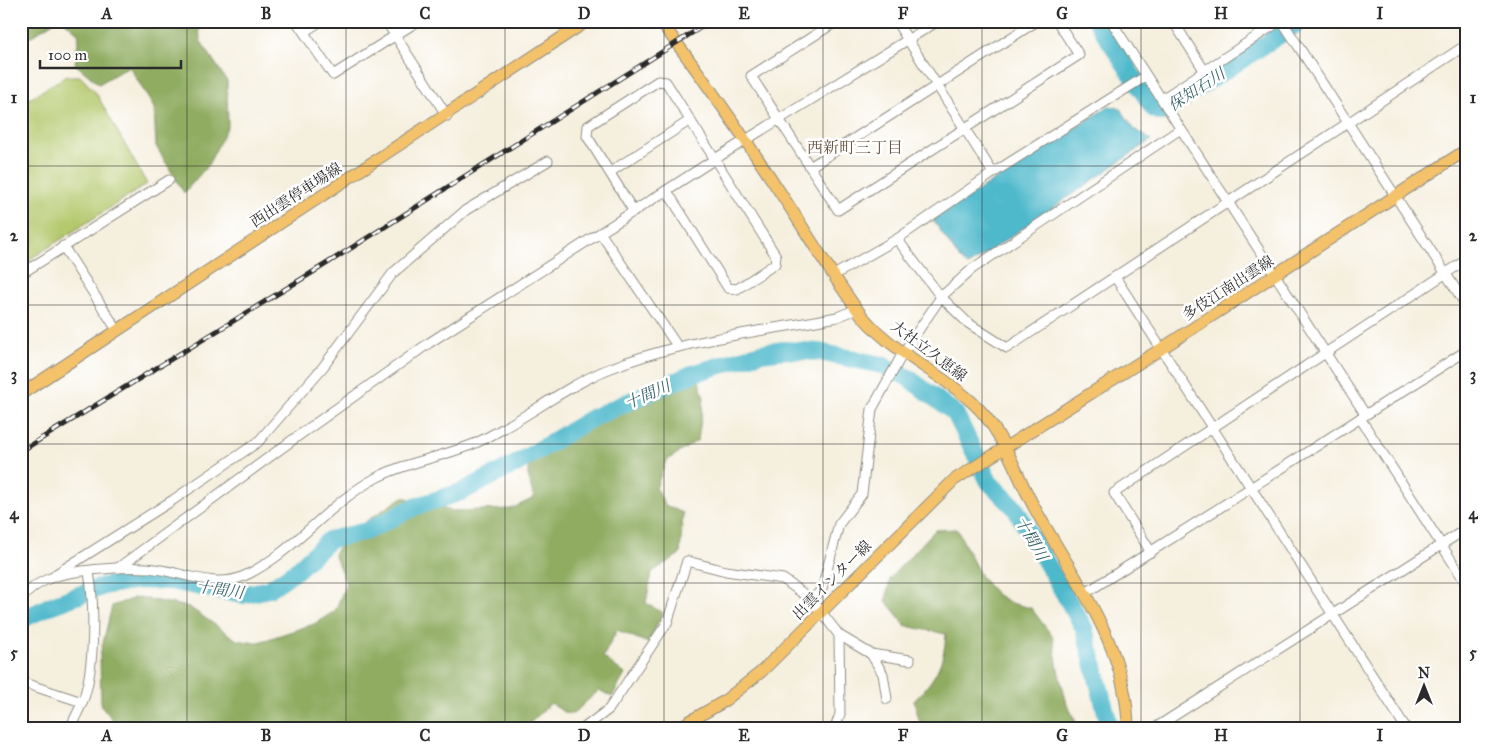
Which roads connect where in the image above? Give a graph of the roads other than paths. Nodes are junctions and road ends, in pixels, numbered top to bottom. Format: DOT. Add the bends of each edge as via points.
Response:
graph roads {
  1 [pos="296,21"];
  2 [pos="321,21"];
  3 [pos="386,21"];
  4 [pos="418,21"];
  5 [pos="588,21"];
  6 [pos="660,21"];
  7 [pos="837,21"];
  8 [pos="896,21"];
  9 [pos="938,21"];
  10 [pos="1037,21"];
  11 [pos="1057,21"];
  12 [pos="1112,21"];
  13 [pos="1173,21"];
  14 [pos="1281,21"];
  15 [pos="304,32"];
  16 [pos="395,35"];
  17 [pos="909,41"];
  18 [pos="1466,45"];
  19 [pos="1204,70"];
  20 [pos="1146,76"];
  21 [pos="937,86"];
  22 [pos="1162,99"];
  23 [pos="447,116"];
  24 [pos="689,121"];
  25 [pos="780,121"];
  26 [pos="1349,122"];
  27 [pos="965,130"];
  28 [pos="1179,130"];
  29 [pos="746,140"];
  30 [pos="1466,150"];
  31 [pos="716,159"];
  32 [pos="548,161"];
  33 [pos="810,167"];
  34 [pos="610,172"];
  35 [pos="993,174"];
  36 [pos="169,180"];
  37 [pos="666,191"];
  38 [pos="1396,196"];
  39 [pos="1228,201"];
  40 [pos="634,212"];
  41 [pos="601,234"];
  42 [pos="897,239"];
  43 [pos="63,246"];
  44 [pos="1466,260"];
  45 [pos="21,274"];
  46 [pos="1446,274"];
  47 [pos="834,275"];
  48 [pos="1274,275"];
  49 [pos="1115,277"];
  50 [pos="941,297"];
  51 [pos="1466,305"];
  52 [pos="857,309"];
  53 [pos="117,330"];
  54 [pos="678,347"];
  55 [pos="1161,349"];
  56 [pos="1466,351"];
  57 [pos="904,353"];
  58 [pos="1326,354"];
  59 [pos="21,394"];
  60 [pos="1362,416"];
  61 [pos="1212,428"];
  62 [pos="1004,447"];
  63 [pos="1252,488"];
  64 [pos="1466,529"];
  65 [pos="1441,545"];
  66 [pos="1151,552"];
  67 [pos="118,568"];
  68 [pos="89,572"];
  69 [pos="48,578"];
  70 [pos="1466,583"];
  71 [pos="1084,594"];
  72 [pos="23,597"];
  73 [pos="812,600"];
  74 [pos="822,611"];
  75 [pos="1332,614"];
  76 [pos="839,635"];
  77 [pos="872,654"];
  78 [pos="910,660"];
  79 [pos="21,682"];
  80 [pos="887,698"];
  81 [pos="82,702"];
  82 [pos="70,728"];
  83 [pos="584,728"];
  84 [pos="678,728"];
  85 [pos="835,728"];
  86 [pos="1128,728"];
  87 [pos="1155,728"];
  88 [pos="1406,728"];
  1 -- 15 [label="street"];
  2 -- 15 [label="street"];
  3 -- 16 [label="street"];
  4 -- 16 [label="street"];
  5 -- 23 [label="main road, 西出雲停車場線"];
  6 -- 29 [label="main road, 大社立久恵線"];
  7 -- 25 [label="street" via="751,76"];
  8 -- 17 [label="street"];
  9 -- 17 [label="street"];
  10 -- 21 [label="street"];
  11 -- 27 [label="street" via="1079,55"];
  12 -- 20 [label="street"];
  13 -- 19 [label="street"];
  14 -- 19 [label="street"];
  14 -- 26 [label="street"];
  15 -- 16 [label="street" via="333,75"];
  16 -- 23 [label="street"];
  17 -- 21 [label="street"];
  17 -- 25 [label="street"];
  18 -- 26 [label="street"];
  19 -- 22 [label="street"];
  20 -- 22 [label="street"];
  20 -- 35 [label="street"];
  21 -- 27 [label="street"];
  21 -- 33 [label="street"];
  22 -- 28 [label="street"];
  23 -- 53 [label="main road, 西出雲停車場線"];
  24 -- 31 [label="street"];
  24 -- 34 [label="street"];
  24 -- 34 [label="street" via="666,82 658,81 588,126 587,136"];
  25 -- 29 [label="street"];
  25 -- 33 [label="street"];
  26 -- 38 [label="street"];
  26 -- 39 [label="street"];
  27 -- 33 [label="street" via="838,210"];
  27 -- 35 [label="street"];
  28 -- 39 [label="street"];
  28 -- 50 [label="street" via="972,269"];
  29 -- 31 [label="street"];
  29 -- 47 [label="main road, 大社立久恵線"];
  30 -- 38 [label="main road, 多伎江南出雲線"];
  31 -- 37 [label="street"];
  31 -- 37 [label="street" via="776,256 775,264 737,289 728,288"];
  32 -- 69 [label="street" via="466,210 394,274 323,367 258,442"];
  34 -- 40 [label="street"];
  35 -- 42 [label="street"];
  36 -- 43 [label="street"];
  37 -- 40 [label="street"];
  38 -- 46 [label="street"];
  38 -- 48 [label="main road, 多伎江南出雲線"];
  39 -- 48 [label="street"];
  39 -- 49 [label="street"];
  40 -- 41 [label="street"];
  41 -- 54 [label="street"];
  41 -- 67 [label="street" via="429,343"];
  42 -- 47 [label="street"];
  42 -- 50 [label="street"];
  43 -- 45 [label="street"];
  43 -- 53 [label="street"];
  44 -- 46 [label="street"];
  46 -- 51 [label="street"];
  46 -- 58 [label="street"];
  47 -- 52 [label="main road, 大社立久恵線"];
  48 -- 55 [label="main road, 多伎江南出雲線"];
  48 -- 58 [label="street"];
  49 -- 50 [label="street" via="1007,348 968,323"];
  49 -- 55 [label="street"];
  50 -- 57 [label="street"];
  52 -- 54 [label="street" via="837,317"];
  52 -- 57 [label="main road, 大社立久恵線"];
  53 -- 59 [label="main road, 西出雲停車場線"];
  54 -- 67 [label="street" via="604,371 476,443 390,471 342,501 286,549 242,577 208,580 148,568"];
  55 -- 61 [label="street"];
  55 -- 62 [label="main road, 多伎江南出雲線"];
  56 -- 60 [label="street"];
  57 -- 62 [label="main road, 大社立久恵線" via="972,402 989,419"];
  57 -- 73 [label="street" via="872,409 862,494 839,524 822,589"];
  58 -- 60 [label="street"];
  58 -- 61 [label="street"];
  60 -- 63 [label="street"];
  60 -- 65 [label="street"];
  61 -- 63 [label="street"];
  61 -- 66 [label="street" via="1114,493"];
  62 -- 71 [label="main road, 大社立久恵線"];
  62 -- 74 [label="main road, 出雲インター線" via="954,480"];
  63 -- 66 [label="street"];
  63 -- 75 [label="street"];
  64 -- 65 [label="street"];
  65 -- 70 [label="street"];
  65 -- 75 [label="street"];
  66 -- 71 [label="street"];
  67 -- 68 [label="street"];
  68 -- 69 [label="street"];
  68 -- 81 [label="street" via="92,599 89,670"];
  69 -- 72 [label="street"];
  71 -- 86 [label="main road, 大社立久恵線" via="1102,624 1123,678"];
  73 -- 74 [label="street"];
  73 -- 83 [label="street" via="783,579 687,562 666,623 609,709"];
  74 -- 76 [label="street"];
  74 -- 84 [label="main road, 出雲インター線" via="761,672 723,702"];
  75 -- 87 [label="street"];
  75 -- 88 [label="street"];
  76 -- 77 [label="street"];
  76 -- 85 [label="street" via="840,714"];
  77 -- 78 [label="street"];
  77 -- 80 [label="street" via="883,674"];
  79 -- 81 [label="street"];
  81 -- 82 [label="street"];
}
